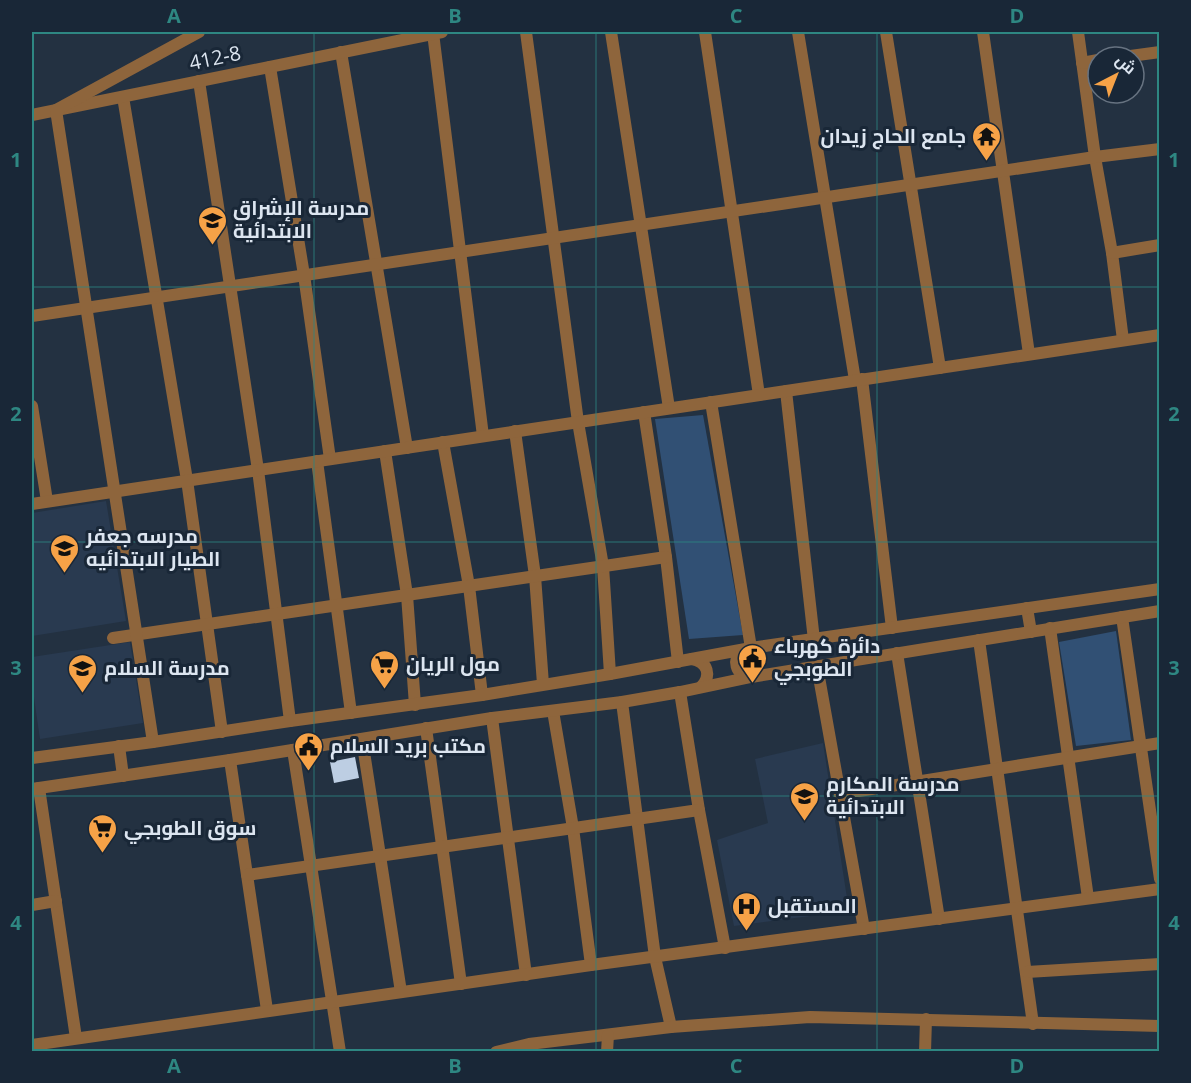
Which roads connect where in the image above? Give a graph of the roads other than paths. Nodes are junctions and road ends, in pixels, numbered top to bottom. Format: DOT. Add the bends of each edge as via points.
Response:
graph roads {
  1 [pos="199,32"];
  2 [pos="526,32"];
  3 [pos="611,32"];
  4 [pos="705,32"];
  5 [pos="798,32"];
  6 [pos="886,32"];
  7 [pos="983,32"];
  8 [pos="1078,32"];
  9 [pos="428,33"];
  10 [pos="341,52"];
  11 [pos="1086,62"];
  12 [pos="1082,63"];
  13 [pos="270,67"];
  14 [pos="199,81"];
  15 [pos="123,97"];
  16 [pos="56,110"];
  17 [pos="32,115"];
  18 [pos="1160,149"];
  19 [pos="1095,157"];
  20 [pos="1004,170"];
  21 [pos="910,184"];
  22 [pos="826,197"];
  23 [pos="733,211"];
  24 [pos="641,225"];
  25 [pos="554,238"];
  26 [pos="1160,245"];
  27 [pos="459,252"];
  28 [pos="1112,253"];
  29 [pos="376,264"];
  30 [pos="304,275"];
  31 [pos="228,286"];
  32 [pos="156,297"];
  33 [pos="86,308"];
  34 [pos="32,316"];
  35 [pos="1160,335"];
  36 [pos="1123,340"];
  37 [pos="1029,354"];
  38 [pos="940,368"];
  39 [pos="858,380"];
  40 [pos="786,391"];
  41 [pos="759,395"];
  42 [pos="711,402"];
  43 [pos="32,406"];
  44 [pos="669,408"];
  45 [pos="644,412"];
  46 [pos="578,422"];
  47 [pos="515,431"];
  48 [pos="483,436"];
  49 [pos="443,442"];
  50 [pos="407,448"];
  51 [pos="385,451"];
  52 [pos="324,460"];
  53 [pos="258,470"];
  54 [pos="187,480"];
  55 [pos="114,491"];
  56 [pos="47,501"];
  57 [pos="32,504"];
  58 [pos="666,557"];
  59 [pos="603,566"];
  60 [pos="535,576"];
  61 [pos="469,586"];
  62 [pos="1160,589"];
  63 [pos="407,595"];
  64 [pos="337,605"];
  65 [pos="1027,609"];
  66 [pos="1160,611"];
  67 [pos="275,614"];
  68 [pos="1122,617"];
  69 [pos="208,624"];
  70 [pos="892,628"];
  71 [pos="1050,628"];
  72 [pos="1031,632"];
  73 [pos="138,634"];
  74 [pos="113,638"];
  75 [pos="814,640"];
  76 [pos="979,640"];
  77 [pos="747,649"];
  78 [pos="897,653"];
  79 [pos="693,659"];
  80 [pos="678,662"];
  81 [pos="817,666"];
  82 [pos="610,674"];
  83 [pos="751,677"];
  84 [pos="543,684"];
  85 [pos="700,687"];
  86 [pos="681,692"];
  87 [pos="482,695"];
  88 [pos="622,702"];
  89 [pos="416,705"];
  90 [pos="553,711"];
  91 [pos="351,713"];
  92 [pos="492,718"];
  93 [pos="290,720"];
  94 [pos="426,728"];
  95 [pos="222,732"];
  96 [pos="362,739"];
  97 [pos="153,742"];
  98 [pos="1160,743"];
  99 [pos="119,746"];
  100 [pos="1141,746"];
  101 [pos="292,750"];
  102 [pos="1069,757"];
  103 [pos="32,758"];
  104 [pos="230,760"];
  105 [pos="997,769"];
  106 [pos="123,776"];
  107 [pos="917,782"];
  108 [pos="35,788"];
  109 [pos="840,795"];
  110 [pos="699,810"];
  111 [pos="637,819"];
  112 [pos="573,828"];
  113 [pos="508,838"];
  114 [pos="442,847"];
  115 [pos="380,856"];
  116 [pos="309,866"];
  117 [pos="247,875"];
  118 [pos="1160,879"];
  119 [pos="1160,889"];
  120 [pos="1088,898"];
  121 [pos="56,901"];
  122 [pos="32,905"];
  123 [pos="1016,908"];
  124 [pos="939,919"];
  125 [pos="864,929"];
  126 [pos="725,948"];
  127 [pos="655,957"];
  128 [pos="1160,964"];
  129 [pos="591,965"];
  130 [pos="1027,972"];
  131 [pos="526,975"];
  132 [pos="461,984"];
  133 [pos="401,992"];
  134 [pos="333,1001"];
  135 [pos="267,1010"];
  136 [pos="926,1019"];
  137 [pos="1033,1024"];
  138 [pos="1160,1026"];
  139 [pos="671,1027"];
  140 [pos="608,1035"];
  141 [pos="76,1038"];
  142 [pos="32,1045"];
  143 [pos="340,1052"];
  144 [pos="496,1052"];
  145 [pos="607,1052"];
  146 [pos="925,1052"];
  1 -- 16 [label="street"];
  2 -- 25 [label="street"];
  3 -- 24 [label="street"];
  4 -- 23 [label="street"];
  5 -- 22 [label="street"];
  6 -- 21 [label="street"];
  7 -- 20 [label="street"];
  8 -- 12 [label="street"];
  9 -- 10 [label="street, 412-8"];
  9 -- 27 [label="street"];
  10 -- 13 [label="street, 412-8"];
  10 -- 29 [label="street"];
  11 -- 12 [label="street"];
  12 -- 19 [label="street"];
  13 -- 14 [label="street, 412-8"];
  13 -- 30 [label="street"];
  14 -- 15 [label="street, 412-8"];
  14 -- 31 [label="street"];
  15 -- 16 [label="street, 412-8"];
  15 -- 32 [label="street"];
  16 -- 17 [label="street, 412-8"];
  16 -- 33 [label="street"];
  18 -- 19 [label="street"];
  19 -- 20 [label="street"];
  19 -- 28 [label="street"];
  20 -- 21 [label="street"];
  20 -- 37 [label="street"];
  21 -- 22 [label="street"];
  21 -- 38 [label="street"];
  22 -- 23 [label="street"];
  22 -- 39 [label="street"];
  23 -- 24 [label="street"];
  23 -- 41 [label="street"];
  24 -- 25 [label="street"];
  24 -- 44 [label="street"];
  25 -- 27 [label="street"];
  25 -- 46 [label="street"];
  26 -- 28 [label="street"];
  27 -- 29 [label="street"];
  27 -- 48 [label="street"];
  28 -- 36 [label="street"];
  29 -- 30 [label="street"];
  29 -- 50 [label="street"];
  30 -- 31 [label="street"];
  30 -- 52 [label="street"];
  31 -- 32 [label="street"];
  31 -- 53 [label="street"];
  32 -- 33 [label="street"];
  32 -- 54 [label="street"];
  33 -- 34 [label="street"];
  33 -- 55 [label="street"];
  35 -- 36 [label="street"];
  36 -- 37 [label="street"];
  37 -- 38 [label="street"];
  38 -- 39 [label="street"];
  39 -- 40 [label="street"];
  39 -- 70 [label="street"];
  40 -- 41 [label="street"];
  40 -- 75 [label="street"];
  41 -- 42 [label="street"];
  42 -- 44 [label="street"];
  42 -- 77 [label="street"];
  43 -- 56 [label="street"];
  44 -- 45 [label="street"];
  45 -- 46 [label="street"];
  45 -- 58 [label="street"];
  46 -- 47 [label="street"];
  46 -- 59 [label="street"];
  47 -- 48 [label="street"];
  47 -- 60 [label="street"];
  48 -- 49 [label="street"];
  49 -- 50 [label="street"];
  49 -- 61 [label="street"];
  50 -- 51 [label="street"];
  51 -- 52 [label="street"];
  51 -- 63 [label="street"];
  52 -- 53 [label="street"];
  52 -- 64 [label="street"];
  53 -- 54 [label="street"];
  53 -- 67 [label="street"];
  54 -- 55 [label="street"];
  54 -- 69 [label="street"];
  55 -- 56 [label="street"];
  55 -- 73 [label="street"];
  56 -- 57 [label="street"];
  58 -- 59 [label="street"];
  58 -- 80 [label="street"];
  59 -- 60 [label="street"];
  59 -- 82 [label="street"];
  60 -- 61 [label="street"];
  60 -- 84 [label="street"];
  61 -- 63 [label="street"];
  61 -- 87 [label="street"];
  62 -- 65 [label="street"];
  63 -- 64 [label="street"];
  63 -- 89 [label="street"];
  64 -- 67 [label="street"];
  64 -- 91 [label="street"];
  65 -- 70 [label="street"];
  65 -- 72 [label="street"];
  66 -- 68 [label="street"];
  67 -- 69 [label="street"];
  67 -- 93 [label="street"];
  68 -- 71 [label="street"];
  68 -- 100 [label="street"];
  69 -- 73 [label="street"];
  69 -- 95 [label="street"];
  70 -- 75 [label="street"];
  71 -- 72 [label="street"];
  71 -- 102 [label="street"];
  72 -- 76 [label="street"];
  73 -- 74 [label="street"];
  73 -- 97 [label="street"];
  75 -- 77 [label="street"];
  76 -- 78 [label="street"];
  76 -- 105 [label="street"];
  77 -- 79 [label="street"];
  77 -- 83 [label="street" via="736,657 736,667"];
  78 -- 81 [label="street"];
  78 -- 107 [label="street"];
  79 -- 80 [label="street"];
  79 -- 85 [label="street" via="707,670"];
  80 -- 82 [label="street"];
  81 -- 83 [label="street"];
  81 -- 109 [label="street"];
  82 -- 84 [label="street"];
  83 -- 85 [label="street"];
  84 -- 87 [label="street"];
  85 -- 86 [label="street"];
  86 -- 88 [label="street"];
  86 -- 110 [label="street"];
  87 -- 89 [label="street"];
  88 -- 90 [label="street"];
  88 -- 111 [label="street"];
  89 -- 91 [label="street"];
  90 -- 92 [label="street"];
  90 -- 112 [label="street"];
  91 -- 93 [label="street"];
  92 -- 94 [label="street"];
  92 -- 113 [label="street"];
  93 -- 95 [label="street"];
  94 -- 96 [label="street"];
  94 -- 114 [label="street"];
  95 -- 97 [label="street"];
  96 -- 101 [label="street"];
  96 -- 115 [label="street"];
  97 -- 99 [label="street"];
  98 -- 100 [label="street"];
  99 -- 103 [label="street"];
  99 -- 106 [label="street"];
  100 -- 102 [label="street"];
  100 -- 118 [label="street"];
  101 -- 104 [label="street"];
  101 -- 116 [label="street"];
  102 -- 105 [label="street"];
  102 -- 120 [label="street"];
  104 -- 106 [label="street"];
  104 -- 117 [label="street"];
  105 -- 107 [label="street"];
  105 -- 123 [label="street"];
  106 -- 108 [label="street"];
  107 -- 109 [label="street"];
  107 -- 124 [label="street"];
  108 -- 121 [label="street"];
  109 -- 125 [label="street"];
  110 -- 111 [label="street"];
  110 -- 126 [label="street"];
  111 -- 112 [label="street"];
  111 -- 127 [label="street"];
  112 -- 113 [label="street"];
  112 -- 129 [label="street"];
  113 -- 114 [label="street"];
  113 -- 131 [label="street"];
  114 -- 115 [label="street"];
  114 -- 132 [label="street"];
  115 -- 116 [label="street"];
  115 -- 133 [label="street"];
  116 -- 117 [label="street"];
  116 -- 134 [label="street"];
  117 -- 135 [label="street"];
  119 -- 120 [label="street"];
  120 -- 123 [label="street"];
  121 -- 122 [label="street"];
  121 -- 141 [label="street"];
  123 -- 124 [label="street"];
  123 -- 130 [label="street"];
  124 -- 125 [label="street"];
  125 -- 126 [label="street"];
  126 -- 127 [label="street"];
  127 -- 129 [label="street"];
  127 -- 139 [label="street"];
  128 -- 130 [label="street"];
  129 -- 131 [label="street"];
  130 -- 137 [label="street"];
  131 -- 132 [label="street"];
  132 -- 133 [label="street"];
  133 -- 134 [label="street"];
  134 -- 135 [label="street"];
  134 -- 143 [label="street"];
  135 -- 141 [label="street"];
  136 -- 137 [label="street"];
  136 -- 139 [label="street" via="810,1017"];
  136 -- 146 [label="street"];
  137 -- 138 [label="street"];
  139 -- 140 [label="street"];
  140 -- 144 [label="street"];
  140 -- 145 [label="street"];
  141 -- 142 [label="street"];
}
